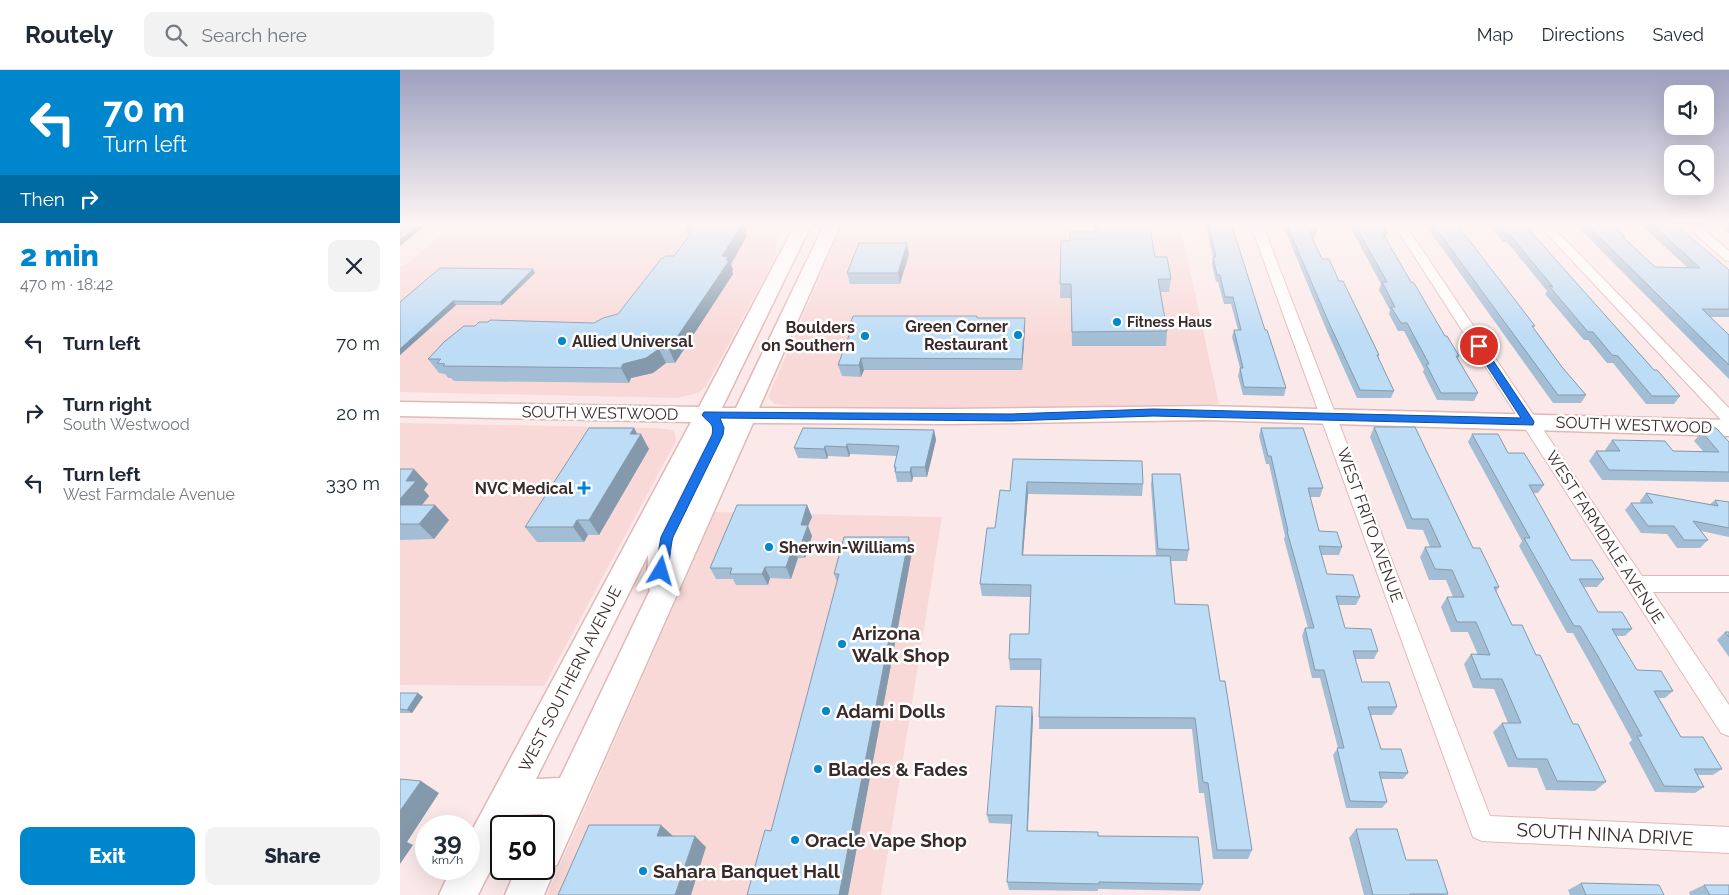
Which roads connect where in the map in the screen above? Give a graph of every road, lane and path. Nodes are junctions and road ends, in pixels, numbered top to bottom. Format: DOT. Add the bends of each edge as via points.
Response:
graph roads {
  1 [pos="785,262"];
  2 [pos="816,262"];
  3 [pos="1270,262"];
  4 [pos="1423,262"];
  5 [pos="1578,262"];
  6 [pos="764,302"];
  7 [pos="400,409"];
  8 [pos="707,415"];
  9 [pos="745,415"];
  10 [pos="1330,417"];
  11 [pos="1729,418"];
  12 [pos="1529,422"];
  13 [pos="1729,428"];
  14 [pos="1636,584"];
  15 [pos="1729,584"];
  16 [pos="661,597"];
  17 [pos="1729,725"];
  18 [pos="570,795"];
  19 [pos="508,798"];
  20 [pos="555,828"];
  21 [pos="1482,828"];
  22 [pos="1729,840"];
  23 [pos="531,880"];
  24 [pos="458,895"];
  25 [pos="524,895"];
  1 -- 6 [label="main road, WEST SOUTHERN AVENUE"];
  2 -- 9 [label="main road"];
  3 -- 10 [label="street, WEST FRITO AVENUE"];
  4 -- 12 [label="street, WEST FARMDALE AVENUE"];
  5 -- 11 [label="street"];
  6 -- 8 [label="main road, WEST SOUTHERN AVENUE"];
  6 -- 9 [label="main road" via="768,316 764,334 732,403"];
  7 -- 8 [label="main road, SOUTH WESTWOOD"];
  8 -- 9 [label="main road, SOUTH WESTWOOD"];
  8 -- 16 [label="main road" via="716,421 719,428 667,537 662,554"];
  8 -- 19 [label="main road, WEST SOUTHERN AVENUE"];
  9 -- 10 [label="main road, SOUTH WESTWOOD" via="1011,417 1136,412"];
  9 -- 16 [label="main road"];
  10 -- 12 [label="main road, SOUTH WESTWOOD"];
  10 -- 21 [label="street, WEST FRITO AVENUE"];
  12 -- 13 [label="main road, SOUTH WESTWOOD"];
  12 -- 14 [label="street, WEST FARMDALE AVENUE"];
  14 -- 15 [label="street"];
  14 -- 17 [label="street, WEST FARMDALE AVENUE"];
  16 -- 18 [label="main road"];
  18 -- 19 [label="main road"];
  18 -- 20 [label="main road"];
  19 -- 24 [label="main road, WEST SOUTHERN AVENUE"];
  21 -- 22 [label="street, SOUTH NINA DRIVE"];
  23 -- 25 [label="main road"];
}
